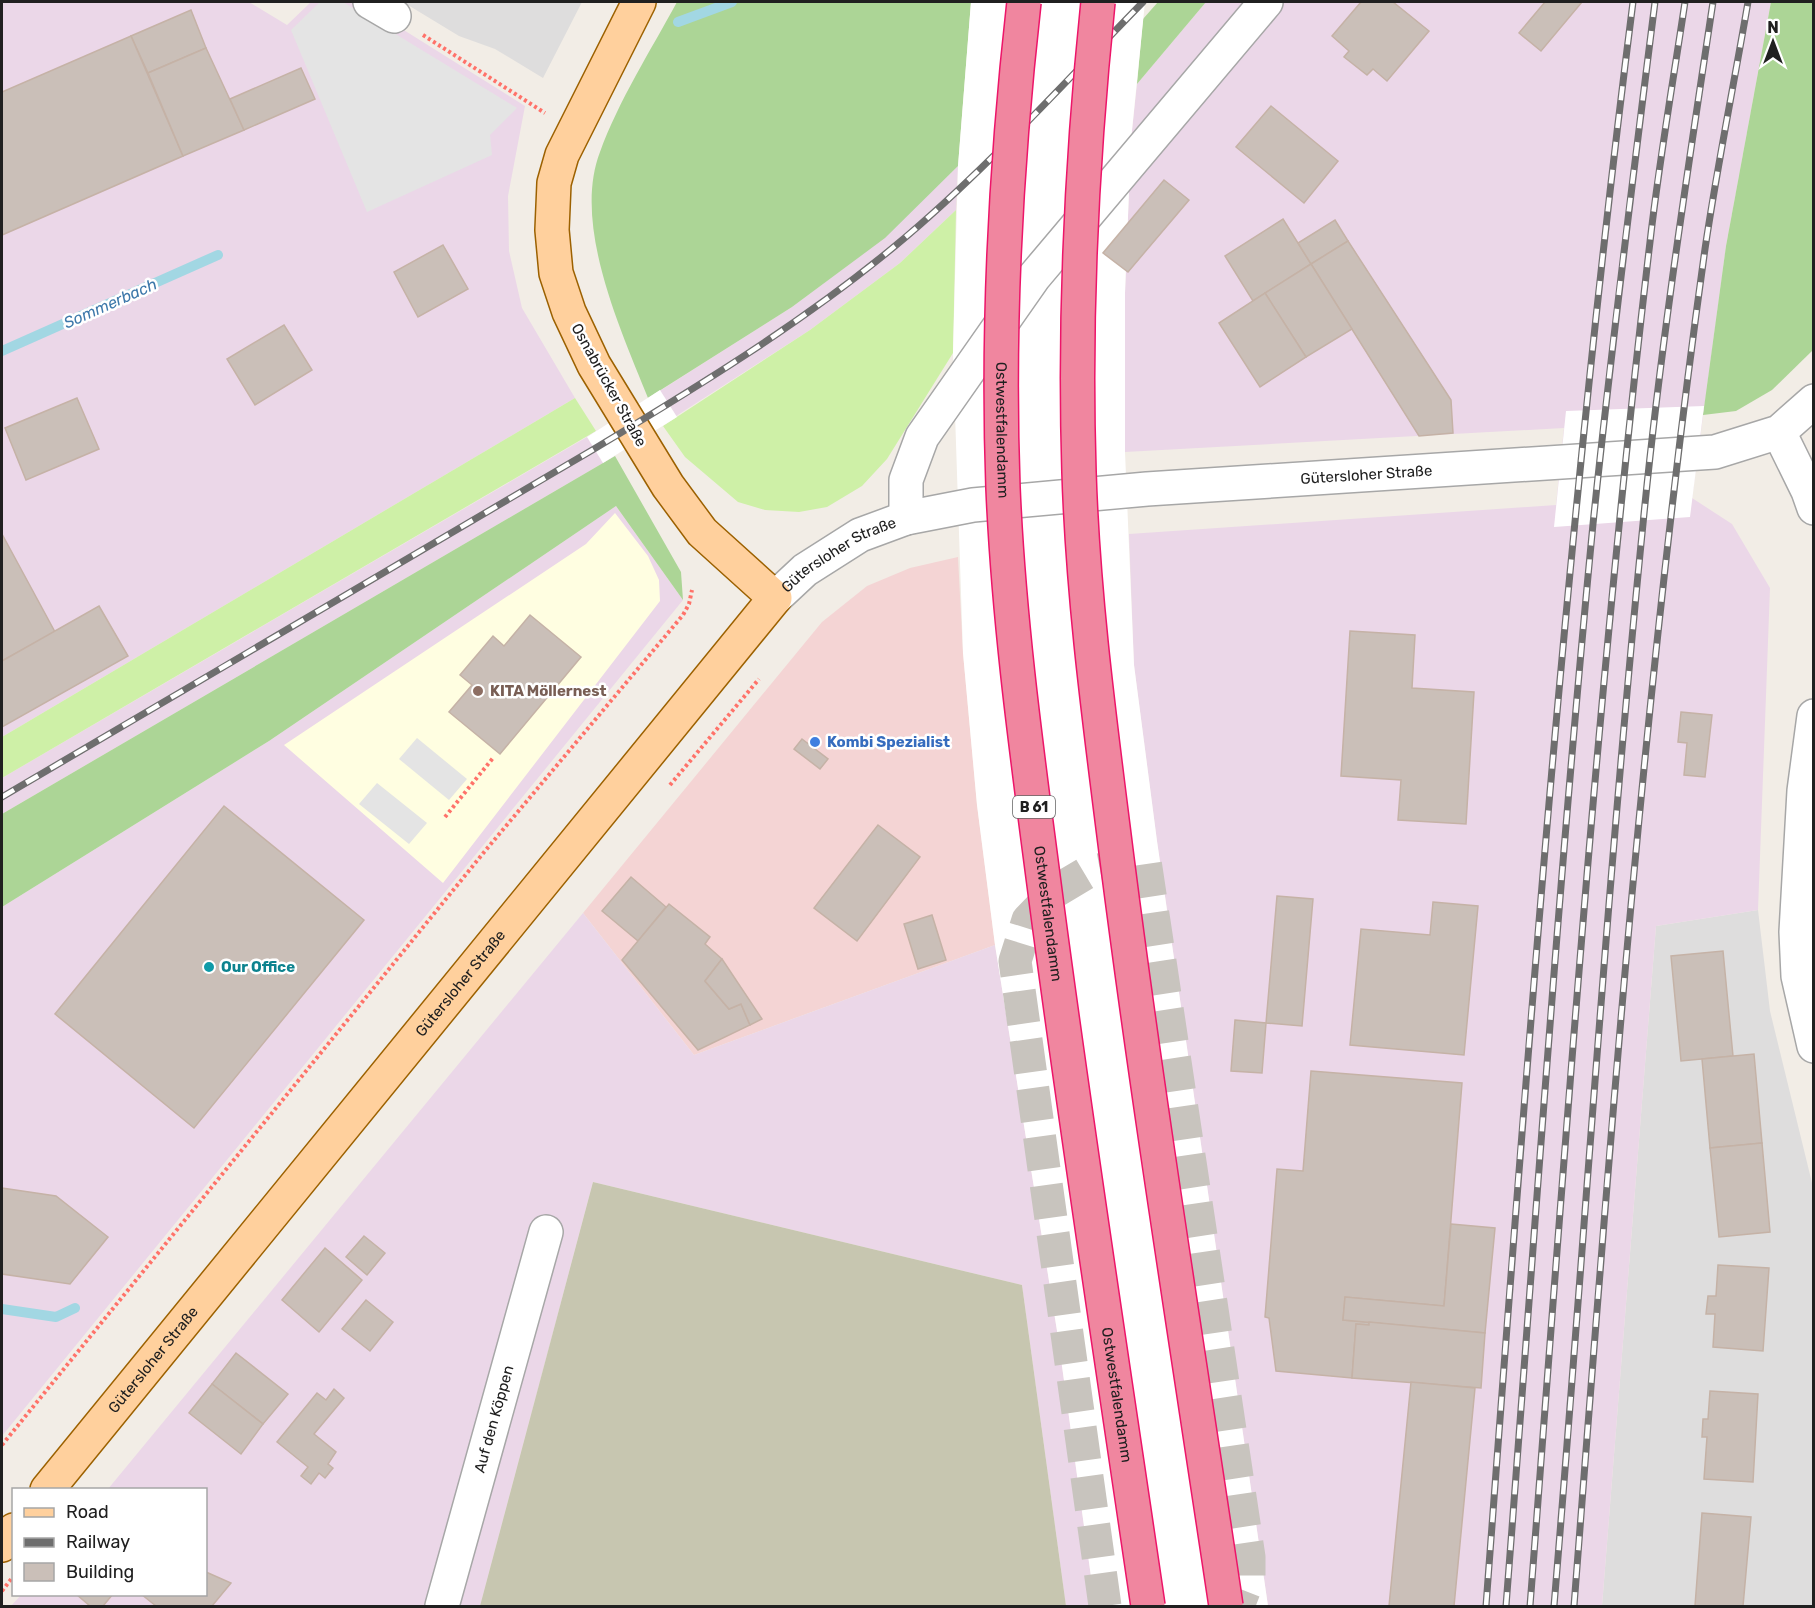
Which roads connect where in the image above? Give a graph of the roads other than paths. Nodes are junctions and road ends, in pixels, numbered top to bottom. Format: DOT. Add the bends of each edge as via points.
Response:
graph roads {
  1 [pos="639,2"];
  2 [pos="1024,2"];
  3 [pos="1098,2"];
  4 [pos="1266,2"];
  5 [pos="1814,401"];
  6 [pos="1779,432"];
  7 [pos="1814,508"];
  8 [pos="906,518"];
  9 [pos="775,598"];
  10 [pos="1814,716"];
  11 [pos="1814,1046"];
  12 [pos="546,1232"];
  13 [pos="49,1488"];
  14 [pos="12,1532"];
  15 [pos="2,1545"];
  16 [pos="442,1606"];
  17 [pos="1148,1606"];
  18 [pos="1226,1606"];
  1 -- 9 [label="main road, Osnabrücker Straße" via="562,155 554,183 552,230 556,273 594,365 668,486 702,532"];
  2 -- 17 [label="highway, Ostwestfalendamm / B 61, bridge" via="1013,95 1003,284 1003,486 1015,657 1060,1009"];
  3 -- 18 [label="highway, bridge" via="1079,282 1079,472 1092,660 1131,969"];
  4 -- 8 [label="street, Gütersloher Straße" via="1034,277 935,418 922,437 906,480"];
  5 -- 6 [label="street, Gütersloher Straße"];
  6 -- 7 [label="street"];
  6 -- 8 [label="street, Gütersloher Straße" via="1715,452 1147,489 973,505"];
  8 -- 9 [label="street, Gütersloher Straße" via="835,549"];
  9 -- 13 [label="main road, Gütersloher Straße"];
  10 -- 11 [label="street" via="1804,791 1797,932 1798,976"];
  12 -- 16 [label="street, Auf den Köppen"];
  14 -- 15 [label="main road"];
}
